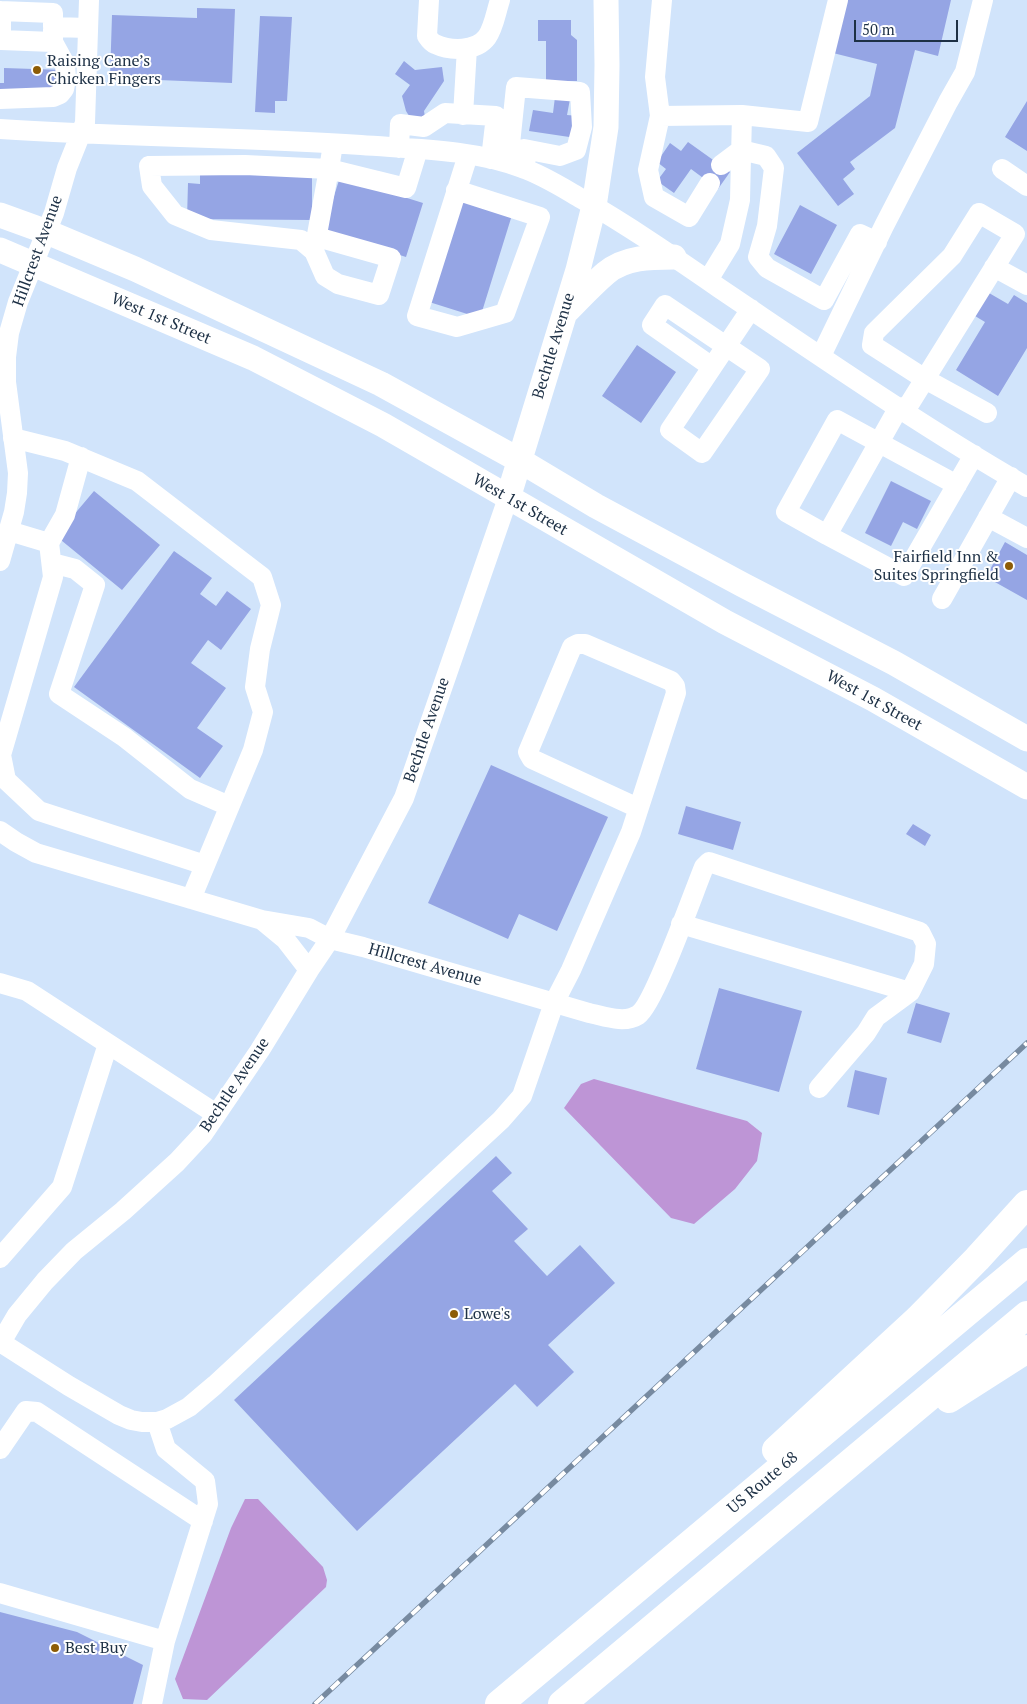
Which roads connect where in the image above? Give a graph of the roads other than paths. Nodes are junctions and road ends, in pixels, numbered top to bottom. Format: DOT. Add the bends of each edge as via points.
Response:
graph roads {
  1 [pos="89,0"];
  2 [pos="429,0"];
  3 [pos="500,0"];
  4 [pos="606,0"];
  5 [pos="662,0"];
  6 [pos="838,0"];
  7 [pos="983,0"];
  8 [pos="0,11"];
  9 [pos="88,28"];
  10 [pos="53,34"];
  11 [pos="467,48"];
  12 [pos="0,99"];
  13 [pos="463,115"];
  14 [pos="742,115"];
  15 [pos="660,116"];
  16 [pos="0,129"];
  17 [pos="81,134"];
  18 [pos="174,138"];
  19 [pos="333,144"];
  20 [pos="409,149"];
  21 [pos="741,150"];
  22 [pos="509,152"];
  23 [pos="468,155"];
  24 [pos="176,166"];
  25 [pos="721,166"];
  26 [pos="329,169"];
  27 [pos="1002,169"];
  28 [pos="710,183"];
  29 [pos="1027,186"];
  30 [pos="456,190"];
  31 [pos="594,206"];
  32 [pos="0,216"];
  33 [pos="47,232"];
  34 [pos="1021,237"];
  35 [pos="877,242"];
  36 [pos="0,250"];
  37 [pos="674,257"];
  38 [pos="34,263"];
  39 [pos="994,267"];
  40 [pos="708,280"];
  41 [pos="1027,285"];
  42 [pos="751,309"];
  43 [pos="566,312"];
  44 [pos="726,346"];
  45 [pos="821,356"];
  46 [pos="712,367"];
  47 [pos="925,379"];
  48 [pos="902,409"];
  49 [pos="987,413"];
  50 [pos="13,438"];
  51 [pos="879,443"];
  52 [pos="974,455"];
  53 [pos="81,457"];
  54 [pos="519,460"];
  55 [pos="1022,481"];
  56 [pos="956,485"];
  57 [pos="508,498"];
  58 [pos="988,517"];
  59 [pos="6,525"];
  60 [pos="827,535"];
  61 [pos="1027,538"];
  62 [pos="49,543"];
  63 [pos="0,561"];
  64 [pos="52,563"];
  65 [pos="942,599"];
  66 [pos="1027,738"];
  67 [pos="1027,786"];
  68 [pos="229,806"];
  69 [pos="638,808"];
  70 [pos="0,831"];
  71 [pos="205,865"];
  72 [pos="191,899"];
  73 [pos="262,920"];
  74 [pos="681,924"];
  75 [pos="330,939"];
  76 [pos="309,970"];
  77 [pos="0,983"];
  78 [pos="910,992"];
  79 [pos="554,1003"];
  80 [pos="108,1044"];
  81 [pos="819,1088"];
  82 [pos="216,1114"];
  83 [pos="1027,1204"];
  84 [pos="0,1258"];
  85 [pos="1027,1262"];
  86 [pos="1027,1315"];
  87 [pos="0,1343"];
  88 [pos="1027,1349"];
  89 [pos="157,1422"];
  90 [pos="0,1449"];
  91 [pos="855,1459"];
  92 [pos="203,1521"];
  93 [pos="0,1593"];
  94 [pos="165,1641"];
  95 [pos="561,1652"];
  96 [pos="152,1704"];
  97 [pos="499,1704"];
  98 [pos="562,1704"];
  1 -- 9 [label="street, Hillcrest Avenue"];
  2 -- 11 [label="street" via="427,36 434,44 454,49"];
  3 -- 11 [label="street" via="486,39"];
  4 -- 31 [label="main road, Bechtle Avenue" via="606,127"];
  5 -- 15 [label="street" via="655,76"];
  6 -- 14 [label="street" via="808,122"];
  7 -- 35 [label="street" via="964,72"];
  8 -- 10 [label="street" via="53,12"];
  8 -- 10 [label="street" via="1,40"];
  9 -- 10 [label="street"];
  9 -- 17 [label="street, Hillcrest Avenue" via="85,123"];
  10 -- 12 [label="street" via="65,64 66,79 60,94"];
  11 -- 13 [label="street"];
  13 -- 20 [label="street" via="445,113 424,127 400,124"];
  13 -- 22 [label="street" via="496,116"];
  14 -- 15 [label="street"];
  14 -- 21 [label="street"];
  15 -- 28 [label="street" via="648,170 654,197 689,217"];
  16 -- 17 [label="street"];
  17 -- 18 [label="street"];
  17 -- 33 [label="street, Hillcrest Avenue"];
  18 -- 19 [label="street"];
  18 -- 24 [label="street"];
  19 -- 20 [label="street"];
  19 -- 26 [label="street"];
  20 -- 23 [label="street"];
  20 -- 26 [label="street" via="406,188"];
  21 -- 25 [label="street"];
  21 -- 35 [label="street" via="766,156 774,168 767,226 758,257 767,268 824,300 860,234"];
  21 -- 40 [label="street" via="740,200 730,244"];
  22 -- 22 [label="street" via="516,87 580,92 582,127 576,150 560,156"];
  22 -- 23 [label="street"];
  22 -- 31 [label="street"];
  23 -- 30 [label="street"];
  24 -- 26 [label="street" via="245,164"];
  24 -- 26 [label="street" via="149,166 152,186 175,215 211,230 315,244"];
  27 -- 29 [label="street"];
  30 -- 30 [label="street" via="417,316 457,327 505,313 540,217"];
  31 -- 37 [label="street"];
  31 -- 43 [label="main road, Bechtle Avenue"];
  32 -- 33 [label="main road, West 1st Street"];
  33 -- 38 [label="street, Hillcrest Avenue"];
  33 -- 54 [label="main road, West 1st Street" via="135,269 381,384"];
  34 -- 39 [label="street"];
  34 -- 47 [label="street" via="979,212 952,256 874,333 872,345"];
  35 -- 45 [label="street"];
  36 -- 38 [label="main road, West 1st Street"];
  37 -- 40 [label="street"];
  37 -- 43 [label="main road" via="651,257 621,264 606,272"];
  38 -- 50 [label="street, Hillcrest Avenue" via="18,302 6,357"];
  38 -- 57 [label="main road, West 1st Street" via="253,358 383,425"];
  39 -- 41 [label="street"];
  39 -- 47 [label="street"];
  40 -- 42 [label="street"];
  42 -- 44 [label="street"];
  42 -- 45 [label="street"];
  43 -- 54 [label="main road, Bechtle Avenue"];
  44 -- 46 [label="street"];
  44 -- 46 [label="street" via="665,305 652,325"];
  44 -- 46 [label="street" via="760,369 702,453 670,430"];
  45 -- 48 [label="street"];
  47 -- 48 [label="street"];
  47 -- 49 [label="street"];
  48 -- 51 [label="street"];
  48 -- 52 [label="street"];
  50 -- 53 [label="street"];
  50 -- 59 [label="street, Hillcrest Avenue" via="17,493"];
  51 -- 56 [label="street"];
  51 -- 60 [label="street"];
  51 -- 60 [label="street" via="836,420 786,512"];
  52 -- 55 [label="street"];
  52 -- 56 [label="street"];
  53 -- 62 [label="street" via="65,515"];
  53 -- 68 [label="street" via="137,481 262,577 271,605 255,687 263,712 253,750"];
  54 -- 57 [label="main road, Bechtle Avenue"];
  54 -- 66 [label="main road, West 1st Street" via="596,506 894,662"];
  55 -- 58 [label="street"];
  56 -- 60 [label="street" via="904,576"];
  57 -- 67 [label="main road, West 1st Street" via="725,622 873,699"];
  57 -- 75 [label="street, Bechtle Avenue" via="404,798"];
  58 -- 61 [label="street"];
  58 -- 65 [label="street"];
  59 -- 62 [label="street"];
  59 -- 63 [label="street, Hillcrest Avenue"];
  62 -- 64 [label="street"];
  64 -- 68 [label="street" via="75,569 95,585 59,694 124,736 190,789"];
  64 -- 71 [label="street" via="53,576 1,755 6,780 39,811"];
  68 -- 71 [label="street"];
  69 -- 69 [label="street" via="676,693 675,686 671,681 585,644 578,644 572,648 528,752 532,759"];
  69 -- 79 [label="street" via="627,842"];
  70 -- 72 [label="street, Hillcrest Avenue" via="36,853"];
  71 -- 72 [label="street"];
  72 -- 73 [label="street, Hillcrest Avenue"];
  73 -- 75 [label="street, Hillcrest Avenue" via="309,928"];
  73 -- 76 [label="street, Hillcrest Avenue" via="285,939"];
  74 -- 78 [label="street"];
  74 -- 78 [label="street, Hillcrest Avenue" via="709,862 920,932 926,944 924,964"];
  74 -- 79 [label="street, Hillcrest Avenue" via="660,978 639,1015 625,1020"];
  75 -- 76 [label="street, Bechtle Avenue"];
  75 -- 79 [label="street, Hillcrest Avenue"];
  76 -- 82 [label="street, Bechtle Avenue"];
  77 -- 80 [label="street" via="28,992"];
  78 -- 81 [label="street" via="876,1017"];
  79 -- 89 [label="street" via="522,1096 501,1120 215,1385 189,1407"];
  80 -- 82 [label="street"];
  80 -- 84 [label="street" via="62,1187"];
  82 -- 87 [label="street, Bechtle Avenue" via="203,1134 177,1162 45,1280 16,1316"];
  83 -- 95 [label="highway" via="918,1320"];
  85 -- 95 [label="highway, US Route 68"];
  86 -- 91 [label="highway"];
  87 -- 89 [label="street" via="119,1415 142,1422"];
  88 -- 91 [label="highway"];
  89 -- 92 [label="street" via="166,1449 206,1481 208,1504"];
  90 -- 92 [label="street" via="26,1410 37,1412"];
  91 -- 98 [label="highway"];
  92 -- 94 [label="street"];
  93 -- 94 [label="street"];
  94 -- 96 [label="street"];
  95 -- 97 [label="highway, US Route 68"];
}
